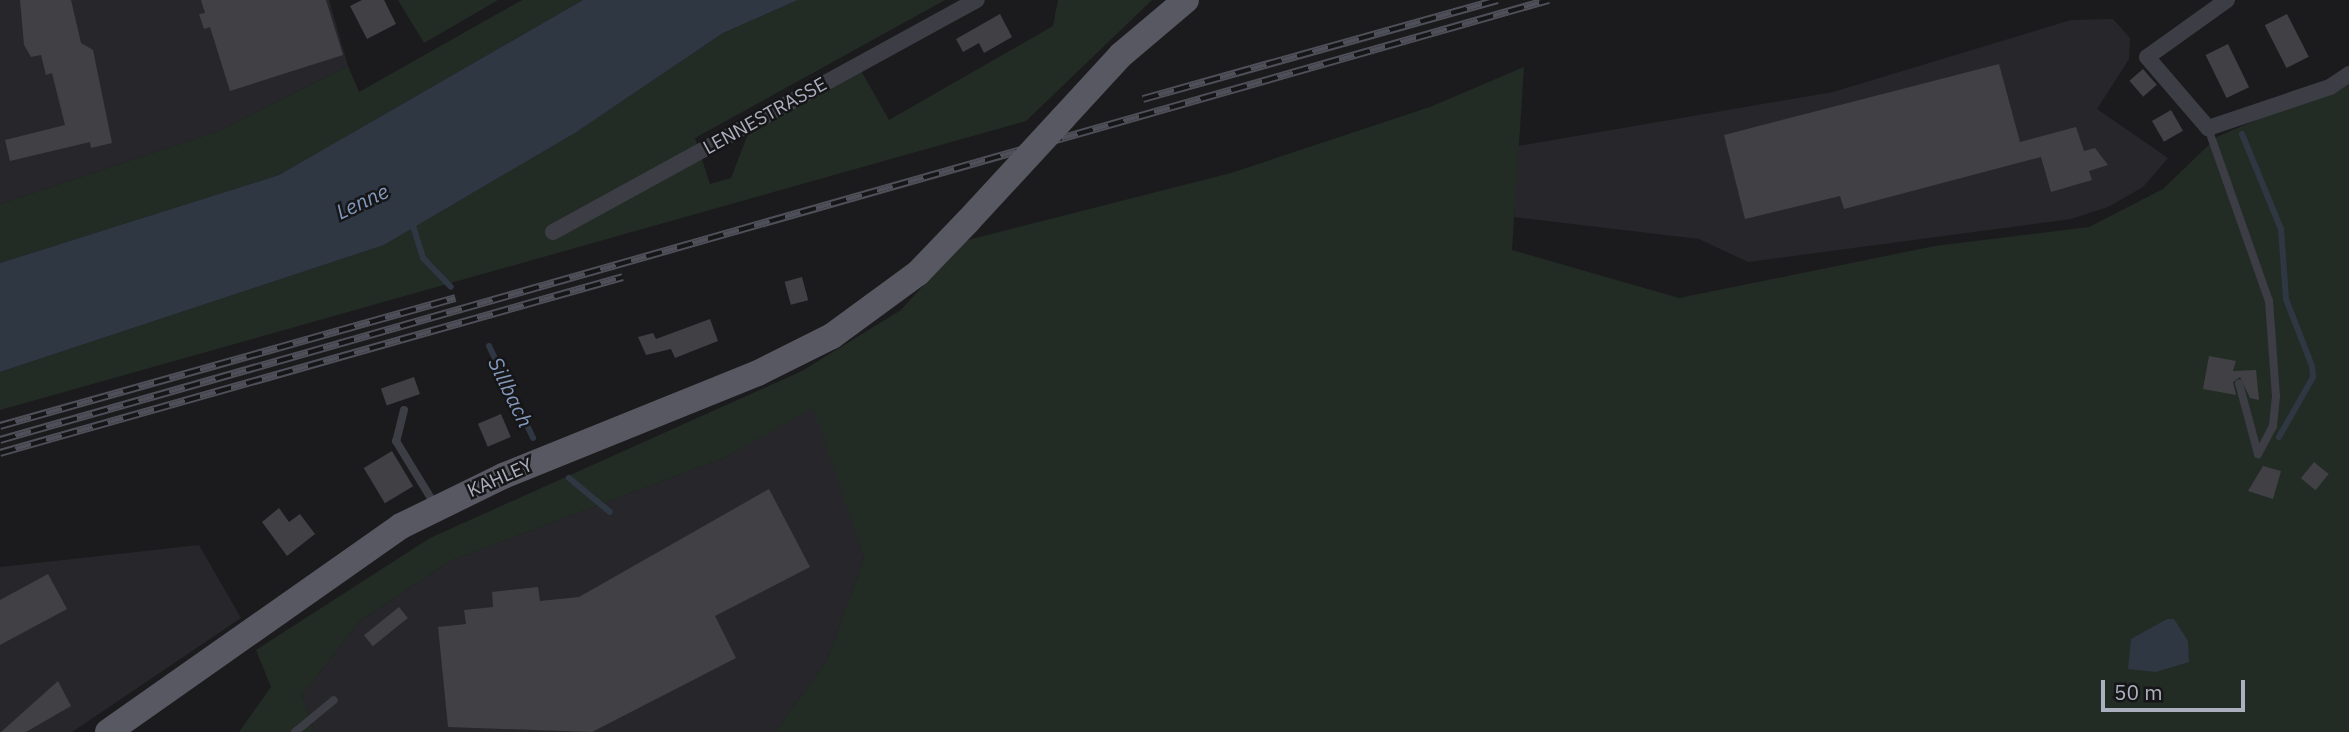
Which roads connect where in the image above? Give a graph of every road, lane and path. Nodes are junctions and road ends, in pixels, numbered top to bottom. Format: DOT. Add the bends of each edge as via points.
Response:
graph roads {
  1 [pos="977,0"];
  2 [pos="1186,0"];
  3 [pos="2227,0"];
  4 [pos="2349,74"];
  5 [pos="2208,128"];
  6 [pos="553,232"];
  7 [pos="2239,383"];
  8 [pos="404,410"];
  9 [pos="436,507"];
  10 [pos="334,700"];
  11 [pos="108,732"];
  12 [pos="295,732"];
  1 -- 6 [label="street, LENNESTRASSE"];
  2 -- 9 [label="main road, KAHLEY, bridge" via="1121,55 918,273 867,313 795,355"];
  3 -- 5 [label="street" via="2147,57"];
  4 -- 5 [label="street" via="2330,86"];
  5 -- 7 [label="lane" via="2269,301 2276,396 2273,426 2258,454"];
  8 -- 9 [label="lane" via="396,441"];
  9 -- 11 [label="main road, KAHLEY" via="366,547"];
  10 -- 12 [label="lane"];
}
